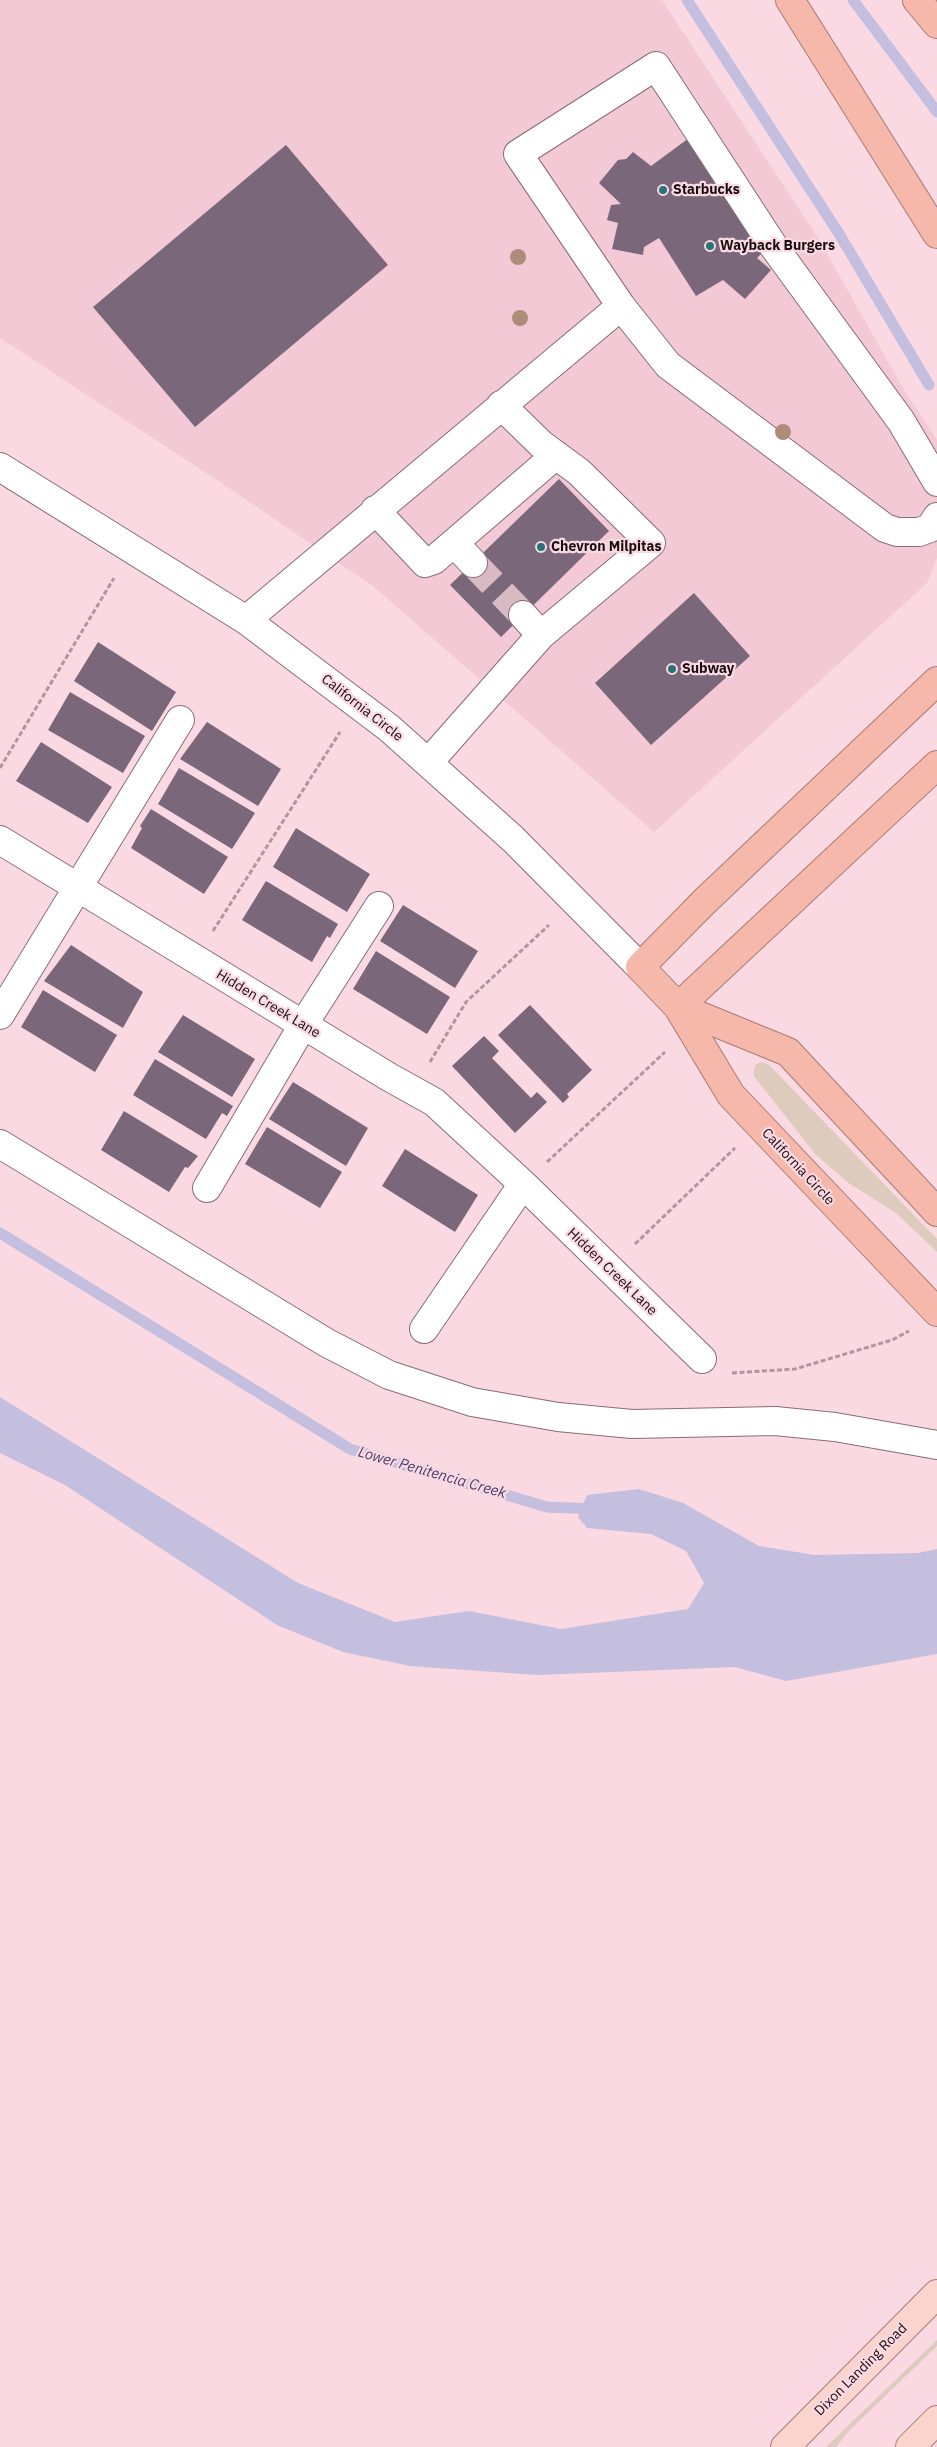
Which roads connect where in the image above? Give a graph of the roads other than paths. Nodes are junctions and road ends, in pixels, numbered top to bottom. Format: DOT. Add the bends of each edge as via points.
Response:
graph roads {
  1 [pos="790,0"];
  2 [pos="917,0"];
  3 [pos="937,24"];
  4 [pos="937,234"];
  5 [pos="621,306"];
  6 [pos="501,405"];
  7 [pos="556,455"];
  8 [pos="0,467"];
  9 [pos="937,482"];
  10 [pos="376,510"];
  11 [pos="937,517"];
  12 [pos="454,543"];
  13 [pos="473,563"];
  14 [pos="523,615"];
  15 [pos="246,620"];
  16 [pos="541,635"];
  17 [pos="937,680"];
  18 [pos="180,720"];
  19 [pos="428,763"];
  20 [pos="937,764"];
  21 [pos="0,840"];
  22 [pos="78,888"];
  23 [pos="379,906"];
  24 [pos="640,967"];
  25 [pos="0,1015"];
  26 [pos="685,1017"];
  27 [pos="303,1025"];
  28 [pos="0,1144"];
  29 [pos="523,1184"];
  30 [pos="207,1188"];
  31 [pos="937,1212"];
  32 [pos="937,1312"];
  33 [pos="424,1329"];
  34 [pos="702,1359"];
  35 [pos="937,1445"];
  36 [pos="937,2294"];
  37 [pos="937,2420"];
  38 [pos="785,2447"];
  39 [pos="910,2447"];
  1 -- 4 [label="highway"];
  2 -- 3 [label="highway"];
  5 -- 6 [label="street"];
  5 -- 9 [label="street" via="518,154 656,66 774,247 901,421"];
  5 -- 11 [label="street" via="668,365 885,528 897,532 919,532 930,528"];
  6 -- 7 [label="street"];
  6 -- 10 [label="street"];
  7 -- 12 [label="street"];
  7 -- 16 [label="street" via="579,472 651,543"];
  8 -- 15 [label="street, California Circle"];
  10 -- 12 [label="street" via="425,563 434,560"];
  10 -- 15 [label="street"];
  12 -- 13 [label="street"];
  14 -- 16 [label="street"];
  15 -- 19 [label="street, California Circle" via="389,728"];
  16 -- 19 [label="street"];
  17 -- 24 [label="highway"];
  18 -- 22 [label="street"];
  19 -- 24 [label="street, California Circle" via="513,839"];
  20 -- 26 [label="highway"];
  21 -- 22 [label="street, Hidden Creek Lane"];
  22 -- 25 [label="street"];
  22 -- 27 [label="street, Hidden Creek Lane"];
  23 -- 27 [label="street"];
  24 -- 26 [label="highway, California Circle"];
  26 -- 31 [label="highway, California Circle" via="788,1052"];
  26 -- 32 [label="highway, California Circle" via="731,1095"];
  27 -- 29 [label="street, Hidden Creek Lane" via="434,1102"];
  27 -- 30 [label="street"];
  28 -- 35 [label="street" via="327,1344 389,1374 472,1402 558,1417 632,1424 775,1421 835,1427"];
  29 -- 33 [label="street"];
  29 -- 34 [label="street, Hidden Creek Lane"];
  36 -- 38 [label="main road, Dixon Landing Road"];
  37 -- 39 [label="main road"];
}
